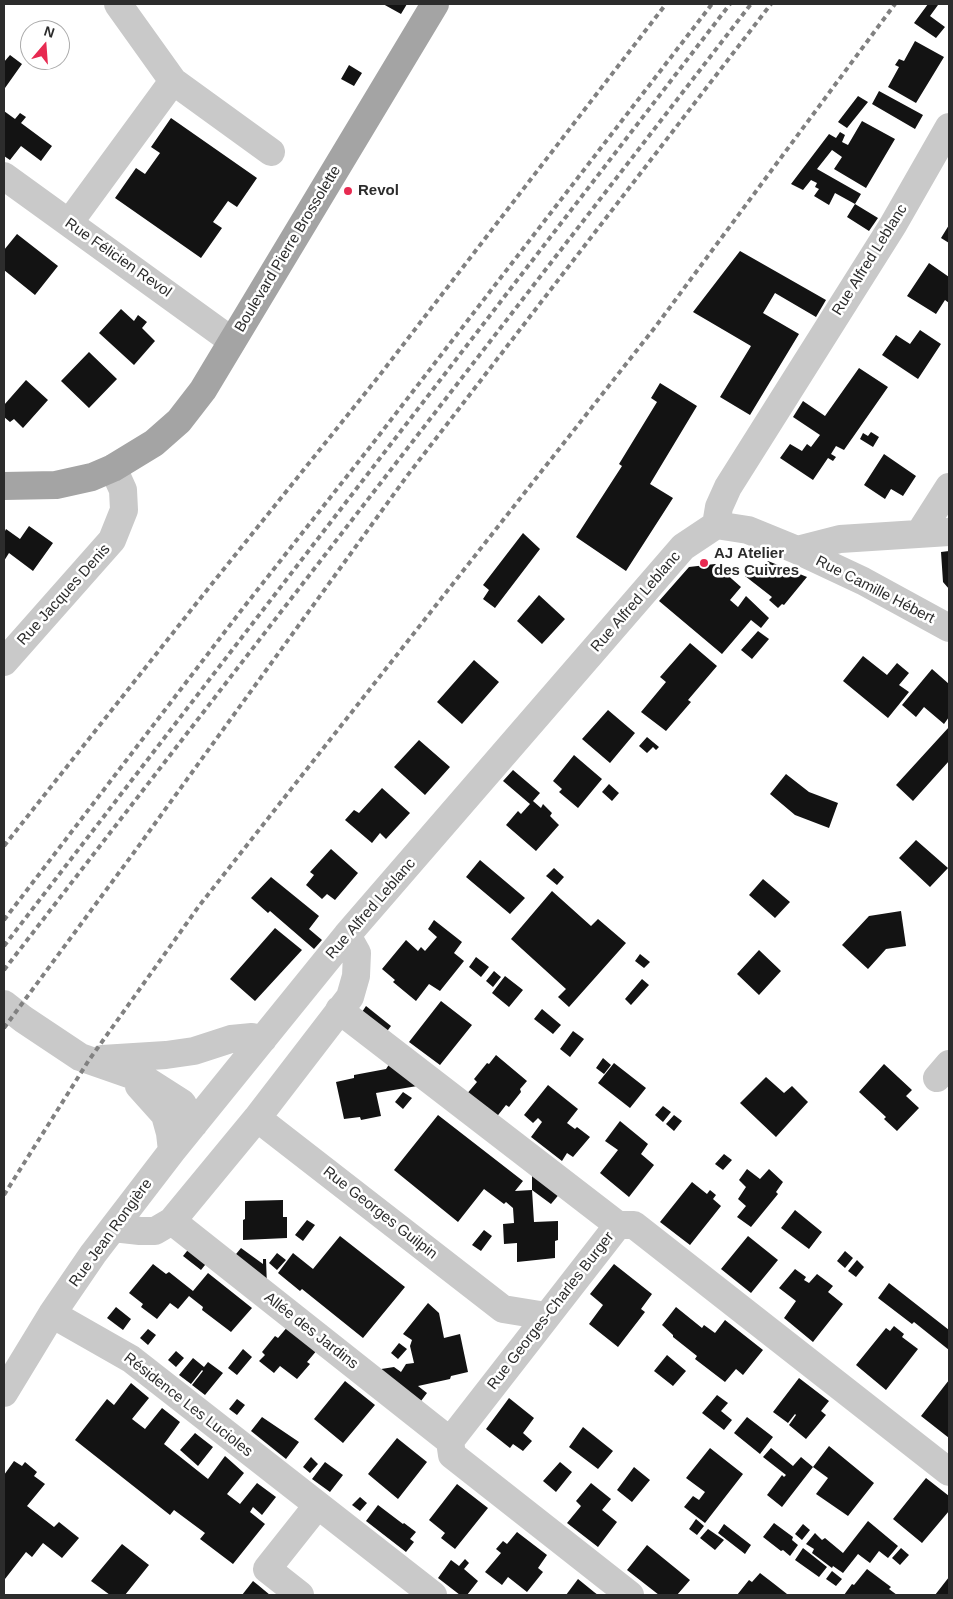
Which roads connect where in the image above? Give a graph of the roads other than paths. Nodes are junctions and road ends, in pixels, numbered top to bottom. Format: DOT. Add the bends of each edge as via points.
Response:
graph roads {
  1 [pos="118,4"];
  2 [pos="435,4"];
  3 [pos="173,81"];
  4 [pos="949,128"];
  5 [pos="270,152"];
  6 [pos="4,176"];
  7 [pos="69,223"];
  8 [pos="232,341"];
  9 [pos="113,468"];
  10 [pos="4,486"];
  11 [pos="949,487"];
  12 [pos="716,525"];
  13 [pos="949,532"];
  14 [pos="919,534"];
  15 [pos="796,550"];
  16 [pos="949,628"];
  17 [pos="4,662"];
  18 [pos="347,935"];
  19 [pos="4,1004"];
  20 [pos="340,1010"];
  21 [pos="263,1039"];
  22 [pos="79,1055"];
  23 [pos="125,1073"];
  24 [pos="230,1081"];
  25 [pos="257,1118"];
  26 [pos="194,1124"];
  27 [pos="172,1151"];
  28 [pos="172,1222"];
  29 [pos="618,1225"];
  30 [pos="113,1228"];
  31 [pos="503,1309"];
  32 [pos="52,1314"];
  33 [pos="546,1316"];
  34 [pos="518,1354"];
  35 [pos="4,1393"];
  36 [pos="450,1441"];
  37 [pos="949,1472"];
  38 [pos="317,1506"];
  39 [pos="420,1592"];
  40 [pos="300,1595"];
  41 [pos="630,1595"];
  1 -- 3 [label="street"];
  2 -- 8 [label="main road, Boulevard Pierre Brossolette"];
  3 -- 5 [label="street"];
  3 -- 7 [label="street"];
  4 -- 12 [label="street, Rue Alfred Leblanc" via="893,225 728,487 719,507"];
  6 -- 7 [label="street, Rue Félicien Revol"];
  7 -- 8 [label="street, Rue Félicien Revol"];
  8 -- 9 [label="main road, Boulevard Pierre Brossolette" via="204,390 179,421 154,443"];
  9 -- 10 [label="main road, Boulevard Pierre Brossolette" via="92,477 56,485"];
  9 -- 17 [label="street, Rue Jacques Denis" via="124,490 124,510 112,540"];
  11 -- 14 [label="street"];
  12 -- 15 [label="street, Rue Camille Hébert" via="748,530"];
  12 -- 18 [label="street, Rue Alfred Leblanc" via="683,547"];
  13 -- 14 [label="street"];
  14 -- 15 [label="street" via="840,539"];
  15 -- 16 [label="street, Rue Camille Hébert"];
  18 -- 20 [label="street" via="357,953 356,976 350,997"];
  18 -- 21 [label="street, Rue Alfred Leblanc"];
  19 -- 22 [label="street"];
  20 -- 25 [label="street"];
  20 -- 29 [label="street"];
  21 -- 22 [label="street" via="231,1039 194,1051 166,1055"];
  21 -- 24 [label="street, Rue Alfred Leblanc"];
  22 -- 23 [label="street"];
  23 -- 26 [label="street" via="146,1080 182,1103"];
  23 -- 27 [label="street" via="165,1115"];
  24 -- 26 [label="street, Rue Jean Rongière"];
  25 -- 28 [label="street"];
  25 -- 31 [label="street, Rue Georges Guilpin"];
  26 -- 27 [label="street, Rue Jean Rongière"];
  27 -- 30 [label="street, Rue Jean Rongière"];
  28 -- 30 [label="street" via="155,1231"];
  28 -- 36 [label="street, Allée des Jardins"];
  29 -- 33 [label="street, Rue Georges-Charles Burger"];
  29 -- 37 [label="street, Rue Georges-Charles Burger" via="634,1225"];
  30 -- 32 [label="street, Rue Jean Rongière"];
  31 -- 33 [label="street, Rue Georges Guilpin"];
  31 -- 34 [label="street"];
  32 -- 35 [label="street, Rue Jean Rongière"];
  32 -- 38 [label="street, Résidence Les Lucioles" via="131,1360"];
  33 -- 34 [label="street, Rue Georges-Charles Burger"];
  34 -- 36 [label="street, Rue Georges-Charles Burger"];
  36 -- 41 [label="street" via="452,1455"];
  38 -- 39 [label="street, Résidence Les Lucioles"];
  38 -- 40 [label="street" via="266,1569"];
}
